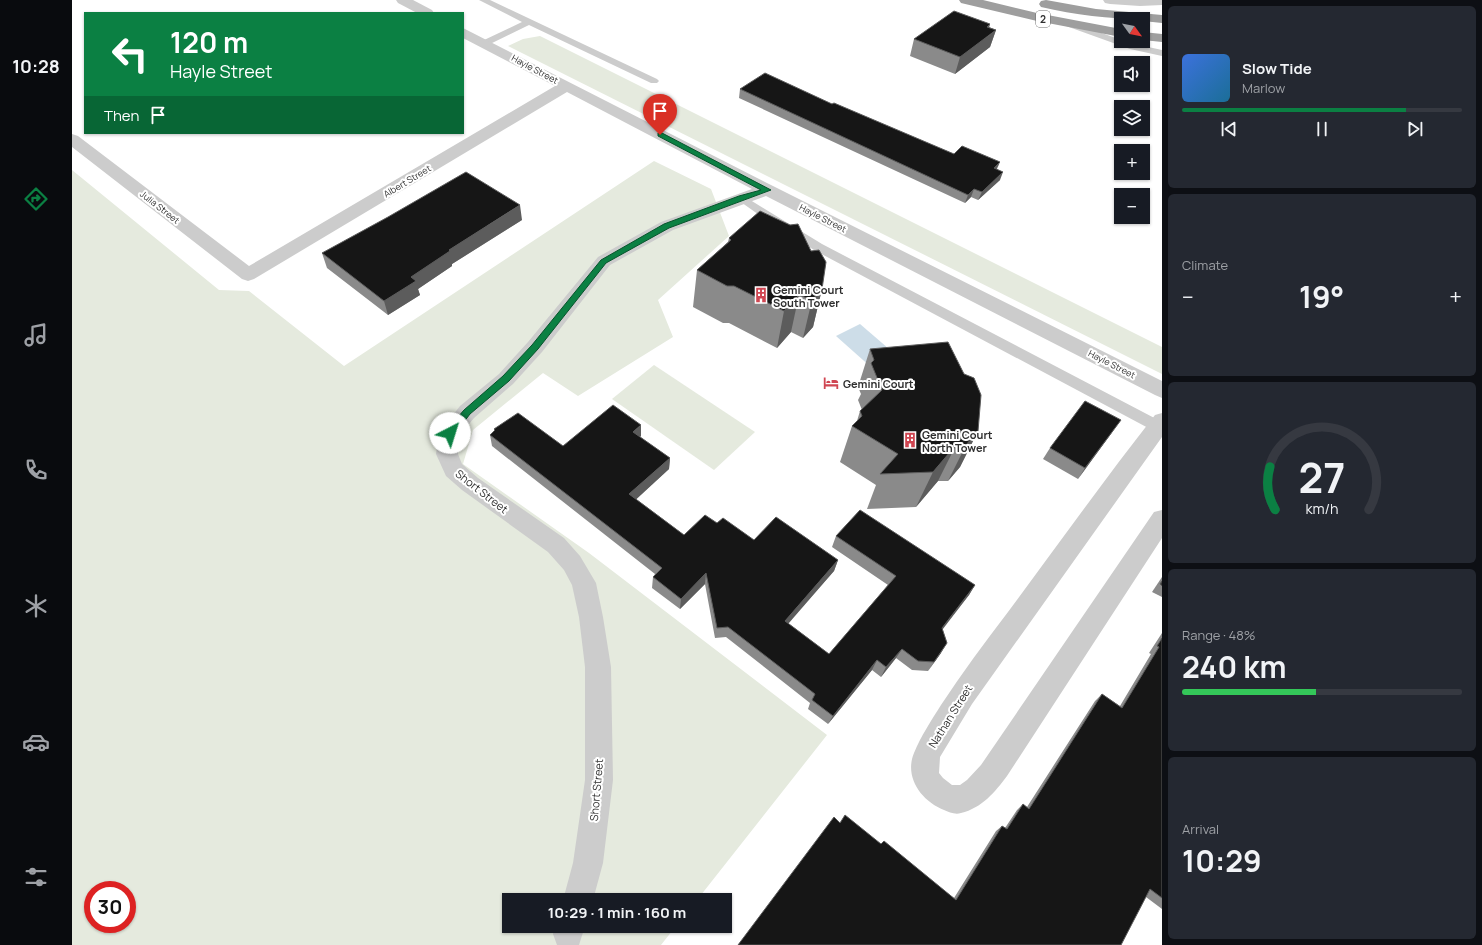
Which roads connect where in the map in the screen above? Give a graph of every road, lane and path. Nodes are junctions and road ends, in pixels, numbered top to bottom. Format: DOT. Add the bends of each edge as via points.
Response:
graph roads {
  1 [pos="403,0"];
  2 [pos="483,0"];
  3 [pos="966,0"];
  4 [pos="1110,0"];
  5 [pos="1034,1"];
  6 [pos="1162,1"];
  7 [pos="426,12"];
  8 [pos="1162,19"];
  9 [pos="529,22"];
  10 [pos="1063,22"];
  11 [pos="464,32"];
  12 [pos="1114,32"];
  13 [pos="1150,37"];
  14 [pos="1162,38"];
  15 [pos="485,43"];
  16 [pos="1162,53"];
  17 [pos="654,81"];
  18 [pos="566,86"];
  19 [pos="72,140"];
  20 [pos="767,190"];
  21 [pos="742,198"];
  22 [pos="248,275"];
  23 [pos="1162,390"];
  24 [pos="1160,425"];
  25 [pos="1162,519"];
  26 [pos="580,893"];
  1 -- 7 [label="street"];
  2 -- 9 [label="lane"];
  3 -- 10 [label="highway, 2"];
  4 -- 6 [label="street"];
  5 -- 8 [label="highway, 2" via="1096,12"];
  9 -- 15 [label="lane"];
  9 -- 17 [label="lane"];
  10 -- 12 [label="highway, 2"];
  10 -- 16 [label="lane" via="1134,47"];
  11 -- 15 [label="street, Hayle Street"];
  13 -- 14 [label="highway"];
  15 -- 18 [label="street, Hayle Street"];
  18 -- 20 [label="street, Hayle Street"];
  18 -- 22 [label="street, Albert Street"];
  19 -- 22 [label="street, Julia Street"];
  20 -- 21 [label="street, Short Street"];
  20 -- 23 [label="street, Hayle Street"];
  21 -- 24 [label="lane" via="818,247"];
  21 -- 26 [label="street, Short Street" via="667,226 604,261 535,347 506,379 467,412 450,433 448,454 454,470 556,545 572,563 584,583 592,617 598,667 599,780 588,863"];
  24 -- 25 [label="street, Nathan Street" via="971,683 930,748 926,760 926,774 930,785 940,794 958,800 971,795 981,787"];
}
